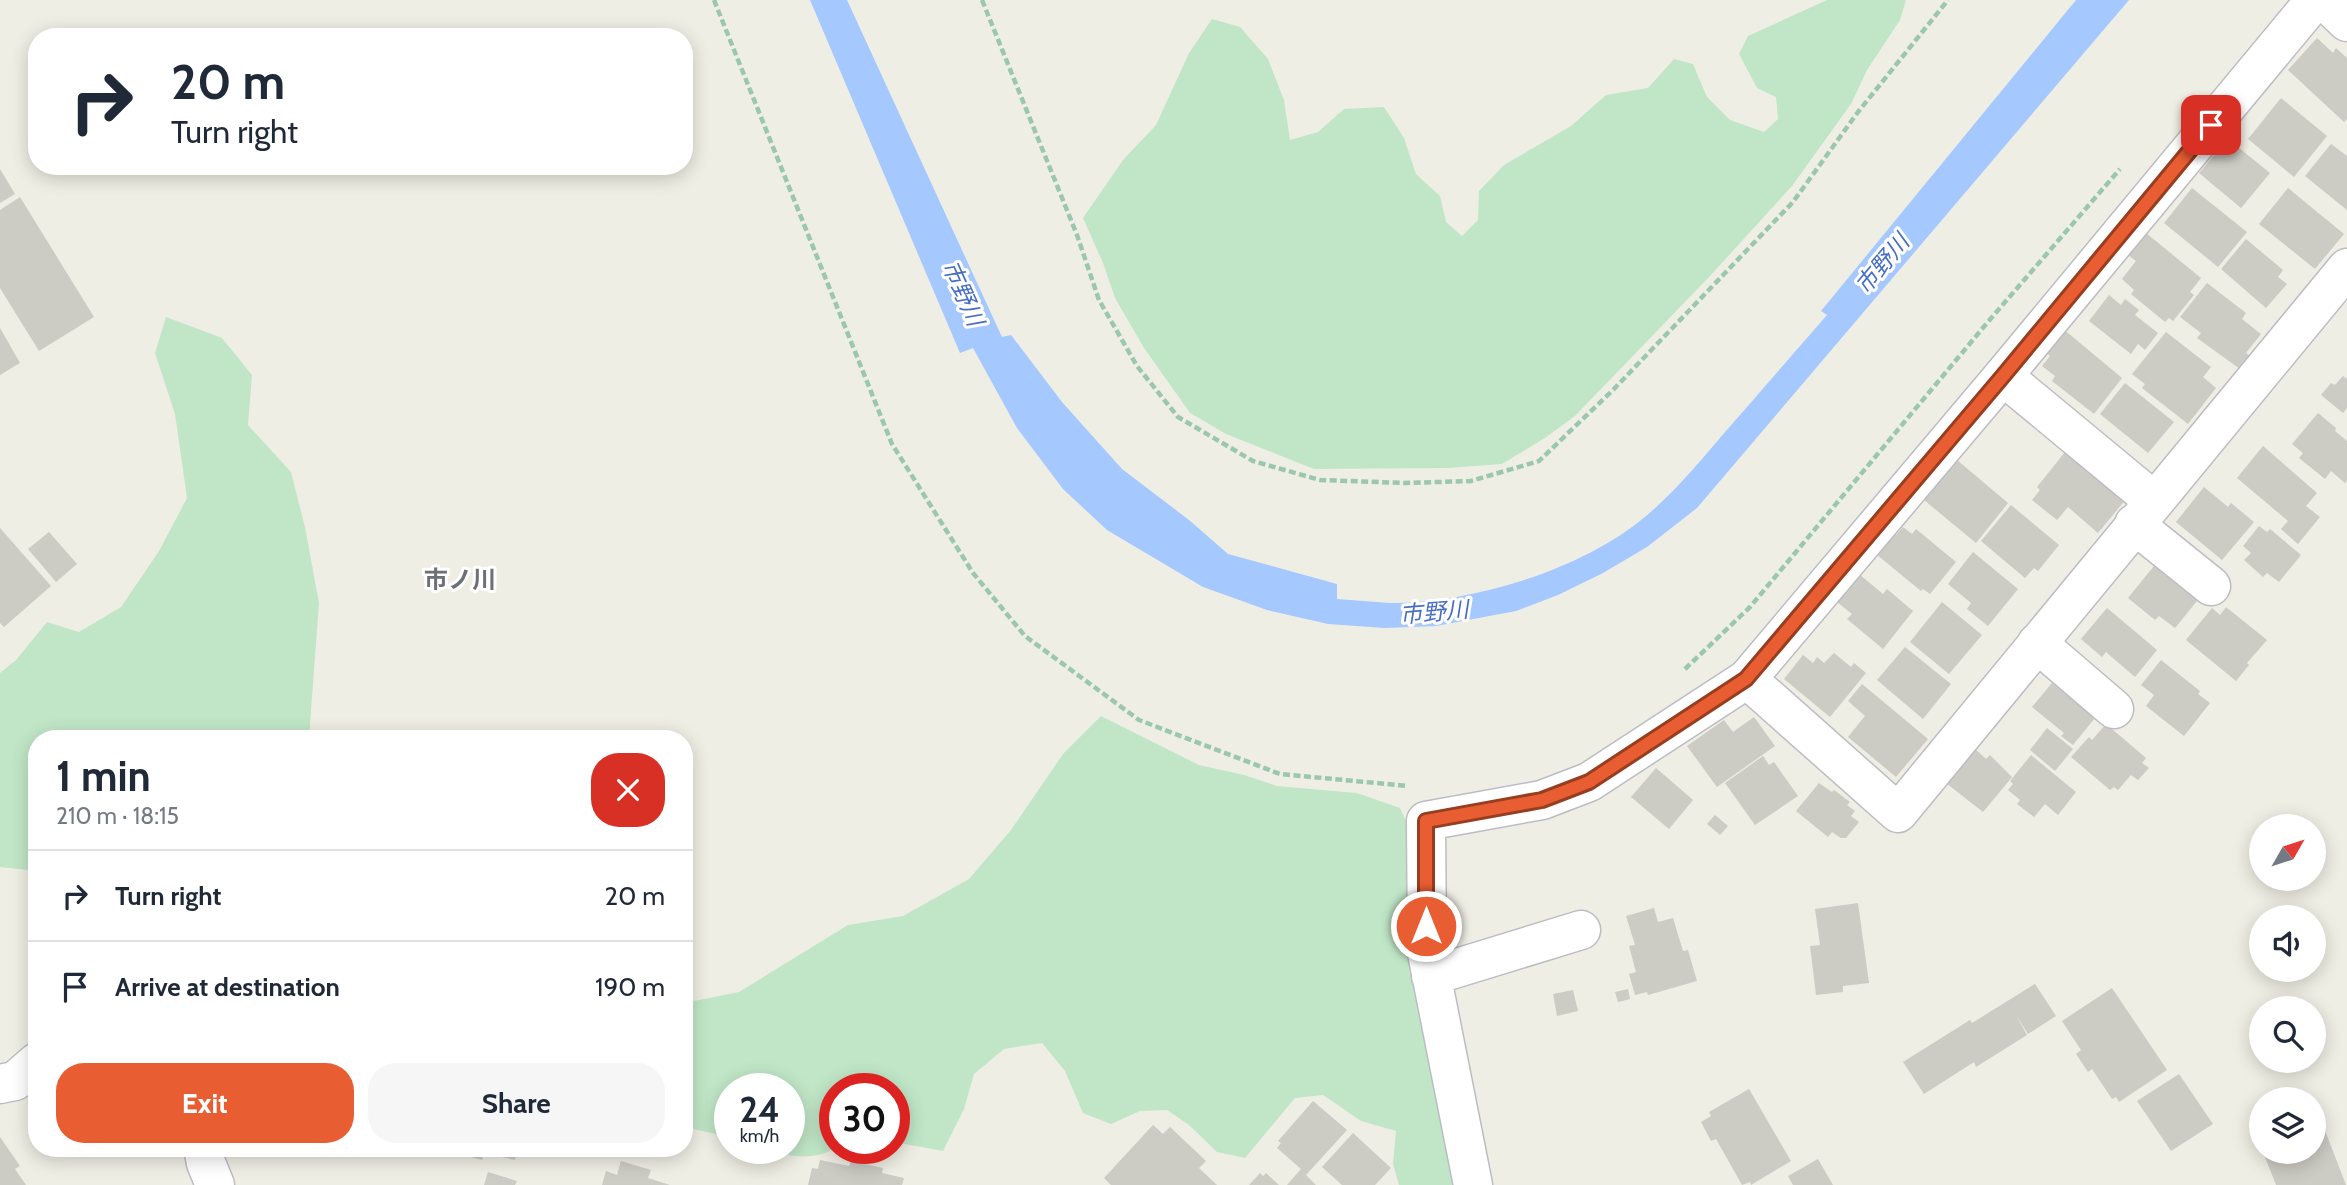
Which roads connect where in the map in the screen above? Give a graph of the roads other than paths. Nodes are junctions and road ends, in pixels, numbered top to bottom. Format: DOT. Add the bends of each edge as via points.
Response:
graph roads {
  1 [pos="2315,0"];
  2 [pos="2324,0"];
  3 [pos="2347,22"];
  4 [pos="2347,268"];
  5 [pos="2003,376"];
  6 [pos="2144,513"];
  7 [pos="2211,586"];
  8 [pos="2037,643"];
  9 [pos="1746,679"];
  10 [pos="2113,709"];
  11 [pos="1581,930"];
  12 [pos="1431,976"];
  13 [pos="28,1070"];
  14 [pos="0,1084"];
  15 [pos="205,1157"];
  16 [pos="215,1185"];
  17 [pos="1472,1185"];
  1 -- 5 [label="street"];
  2 -- 3 [label="street"];
  4 -- 6 [label="street"];
  5 -- 6 [label="street"];
  5 -- 9 [label="street"];
  6 -- 7 [label="street"];
  6 -- 8 [label="street"];
  8 -- 9 [label="street" via="1898,813"];
  8 -- 10 [label="street"];
  9 -- 12 [label="street" via="1589,782 1542,800 1426,821"];
  11 -- 12 [label="street"];
  12 -- 17 [label="street"];
  13 -- 14 [label="street" via="15,1081"];
  15 -- 16 [label="street"];
}
